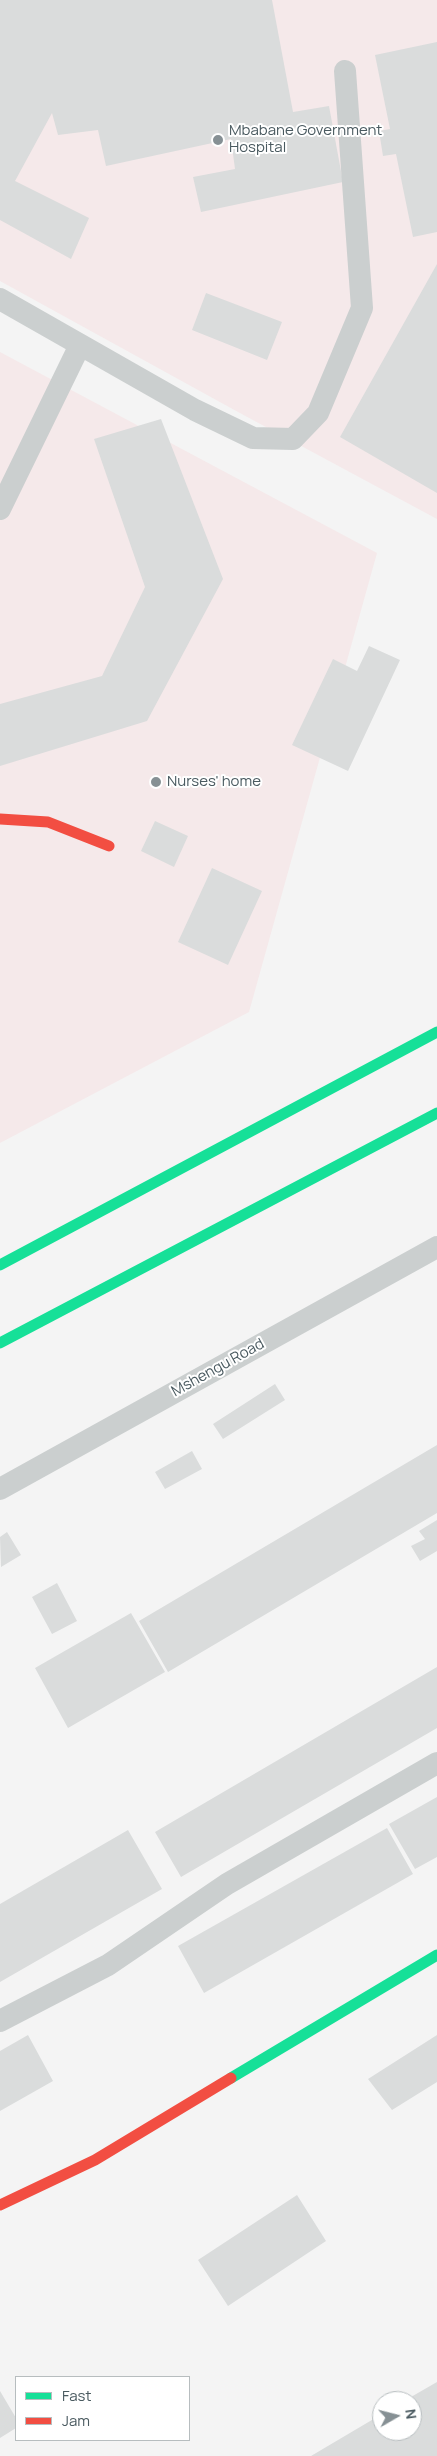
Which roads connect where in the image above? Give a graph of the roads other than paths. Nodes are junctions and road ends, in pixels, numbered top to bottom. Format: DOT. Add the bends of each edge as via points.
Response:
graph roads {
  1 [pos="346,71"];
  2 [pos="0,299"];
  3 [pos="80,344"];
  4 [pos="0,509"];
  5 [pos="0,819"];
  6 [pos="109,846"];
  7 [pos="437,1032"];
  8 [pos="437,1113"];
  9 [pos="437,1247"];
  10 [pos="0,1265"];
  11 [pos="0,1343"];
  12 [pos="0,1489"];
  13 [pos="437,1763"];
  14 [pos="437,1955"];
  15 [pos="0,2021"];
  16 [pos="0,2205"];
  1 -- 3 [label="lane" via="362,308 318,413 312,420 293,439 253,438 195,410"];
  2 -- 3 [label="lane"];
  3 -- 4 [label="lane"];
  5 -- 6 [label="main road" via="48,822"];
  7 -- 10 [label="main road"];
  8 -- 11 [label="main road"];
  9 -- 12 [label="lane, Mshengu Road"];
  13 -- 15 [label="lane" via="227,1884 108,1965"];
  14 -- 16 [label="main road" via="95,2160"];
}
